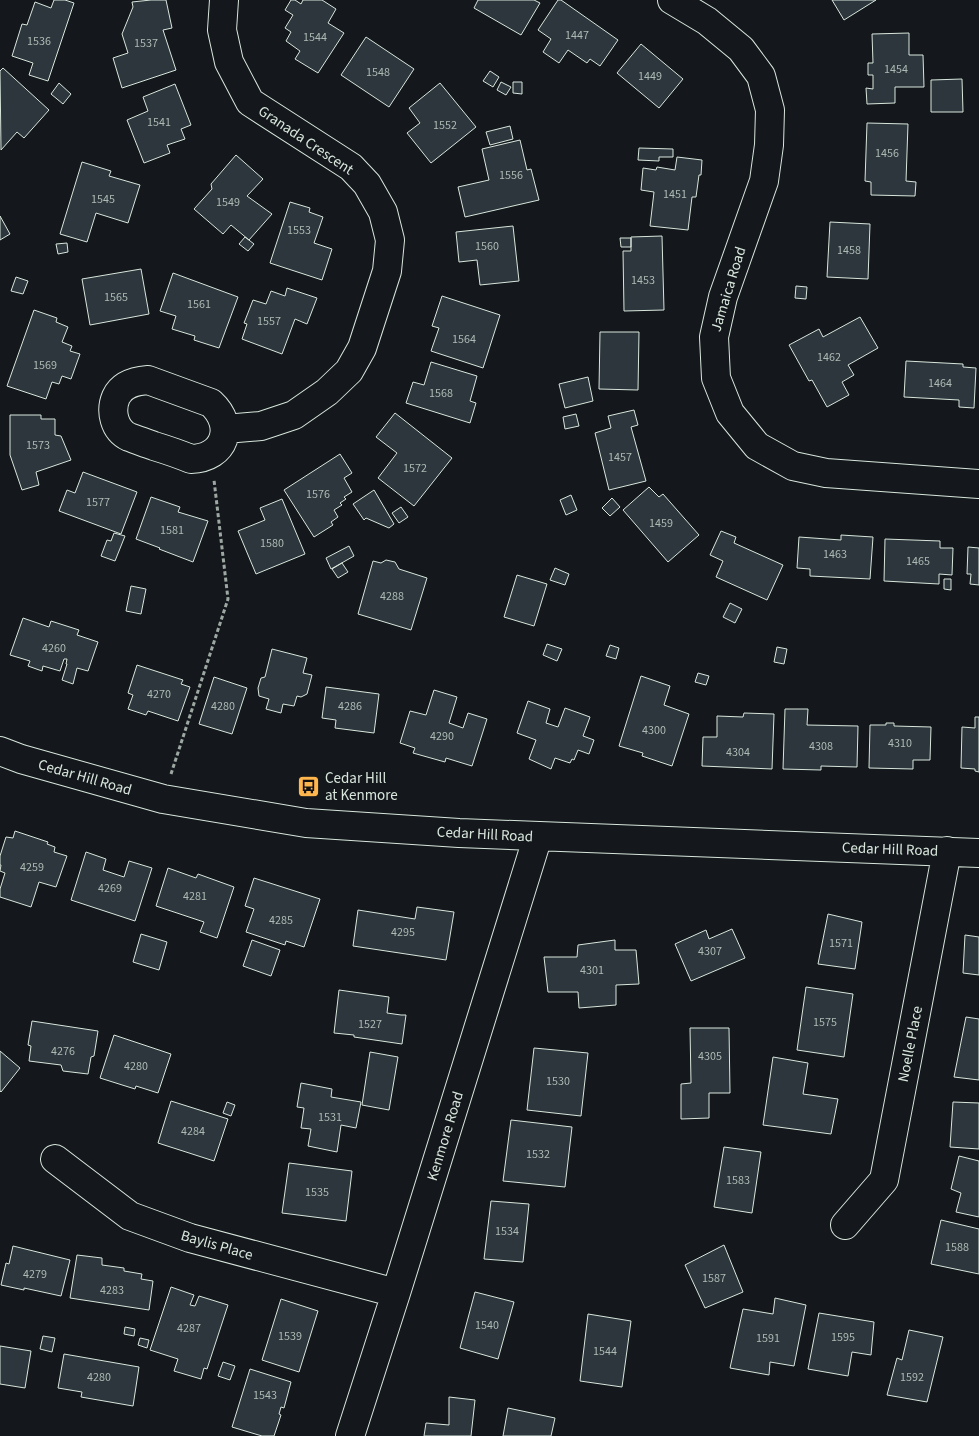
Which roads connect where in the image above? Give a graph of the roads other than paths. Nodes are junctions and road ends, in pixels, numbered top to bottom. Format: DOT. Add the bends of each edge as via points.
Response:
graph roads {
  1 [pos="224,0"];
  2 [pos="672,0"];
  3 [pos="225,429"];
  4 [pos="979,484"];
  5 [pos="0,751"];
  6 [pos="538,836"];
  7 [pos="947,851"];
  8 [pos="979,853"];
  9 [pos="55,1159"];
  10 [pos="845,1224"];
  11 [pos="396,1293"];
  12 [pos="350,1436"];
  1 -- 3 [label="street, Granada Crescent" via="222,30 230,62 250,102 351,167 384,212 390,240 387,271 362,348 349,371 327,392 294,415 261,426"];
  2 -- 4 [label="street, Jamaica Road" via="707,21 741,49 761,76 770,110 764,181 723,297 714,336 716,378 730,413 757,446 793,466 826,473"];
  3 -- 3 [label="street" via="219,448 201,459 191,459 127,436 118,428 113,406 117,394 125,386 148,380 211,403 224,419"];
  5 -- 6 [label="street, Cedar Hill Road" via="163,798 306,823"];
  6 -- 7 [label="street, Cedar Hill Road"];
  6 -- 11 [label="street, Kenmore Road"];
  7 -- 8 [label="street, Cedar Hill Road"];
  7 -- 10 [label="street, Noelle Place" via="884,1180"];
  9 -- 11 [label="street, Baylis Place" via="130,1216 190,1238"];
  11 -- 12 [label="street, Kenmore Road"];
}
